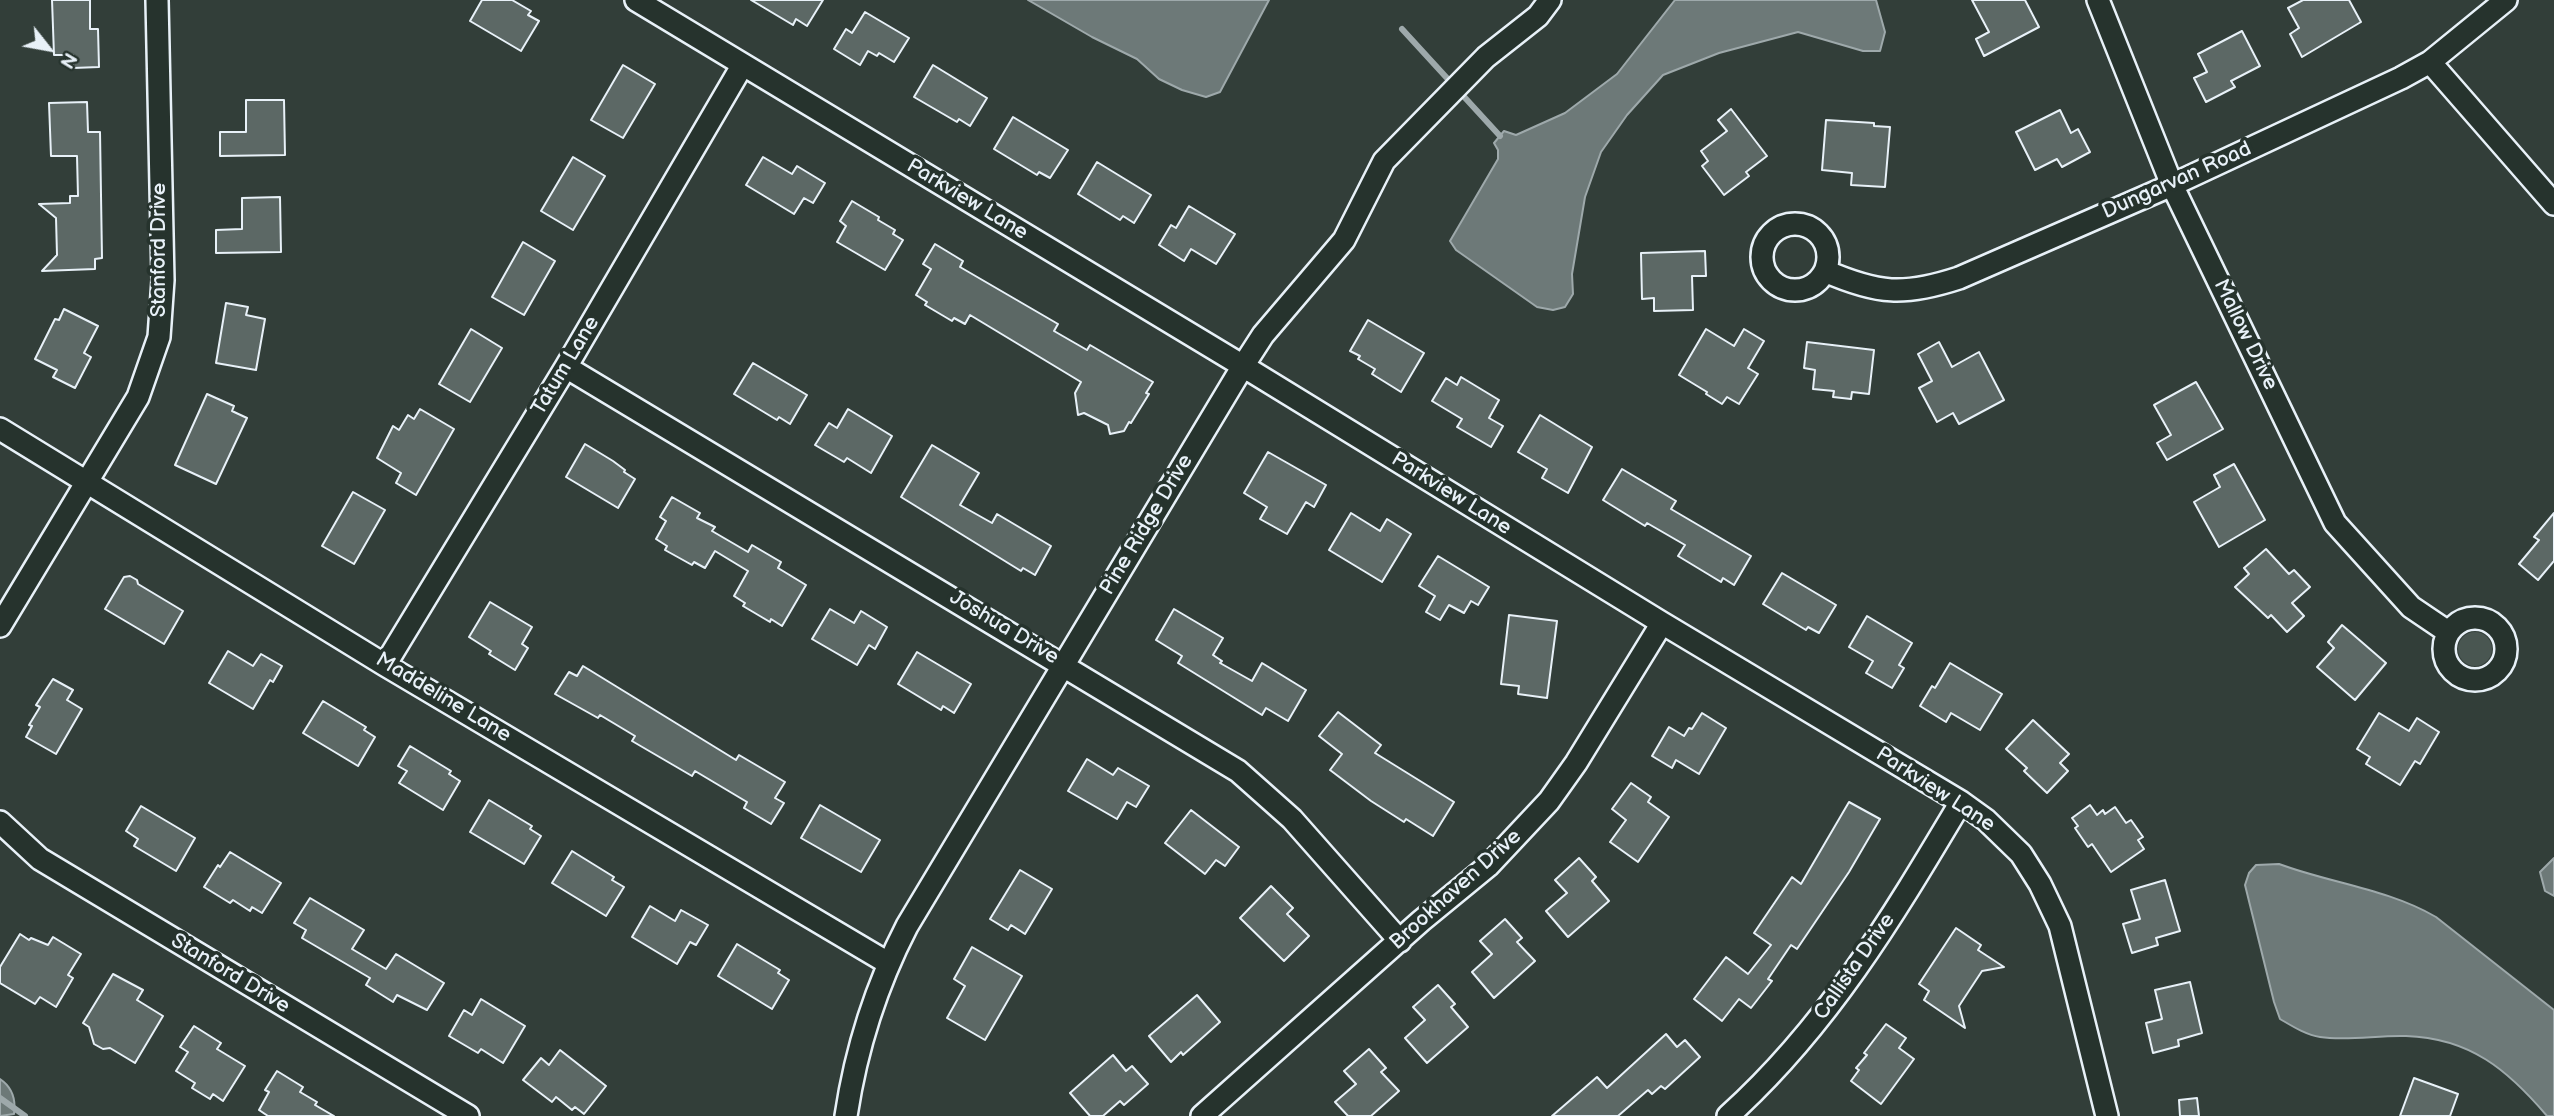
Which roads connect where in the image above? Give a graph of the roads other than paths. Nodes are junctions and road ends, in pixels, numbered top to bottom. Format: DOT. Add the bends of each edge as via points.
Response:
graph roads {
  1 [pos="157,0"];
  2 [pos="636,0"];
  3 [pos="1550,0"];
  4 [pos="2098,0"];
  5 [pos="2506,0"];
  6 [pos="2430,62"];
  7 [pos="742,65"];
  8 [pos="2172,185"];
  9 [pos="2554,204"];
  10 [pos="1825,271"];
  11 [pos="1243,366"];
  12 [pos="566,367"];
  13 [pos="0,429"];
  14 [pos="88,482"];
  15 [pos="1662,623"];
  16 [pos="0,626"];
  17 [pos="2448,632"];
  18 [pos="1064,664"];
  19 [pos="386,665"];
  20 [pos="1961,802"];
  21 [pos="0,821"];
  22 [pos="1400,941"];
  23 [pos="888,963"];
  24 [pos="468,1116"];
  25 [pos="846,1116"];
  26 [pos="1202,1116"];
  27 [pos="1728,1116"];
  28 [pos="2108,1116"];
  1 -- 14 [label="street, Stanford Drive" via="163,280 159,337 138,397"];
  2 -- 7 [label="street, Parkview Lane"];
  3 -- 11 [label="street, Pine Ridge Drive" via="1538,16 1486,57 1384,161 1344,240 1263,335"];
  4 -- 8 [label="street, Mallow Drive"];
  5 -- 6 [label="street, Dungarvan Road"];
  6 -- 8 [label="street, Dungarvan Road"];
  6 -- 9 [label="street"];
  7 -- 11 [label="street, Parkview Lane"];
  7 -- 12 [label="street, Tatum Lane"];
  8 -- 10 [label="street, Dungarvan Road" via="1933,287 1881,290 1858,286"];
  8 -- 17 [label="street, Mallow Drive" via="2335,523 2411,607"];
  11 -- 15 [label="street, Parkview Lane"];
  11 -- 18 [label="street, Pine Ridge Drive"];
  12 -- 18 [label="street, Joshua Drive"];
  12 -- 19 [label="street, Tatum Lane"];
  13 -- 14 [label="street, Maddeline Lane"];
  14 -- 16 [label="street, Stanford Drive"];
  14 -- 19 [label="street, Maddeline Lane"];
  15 -- 20 [label="street, Parkview Lane"];
  15 -- 22 [label="street, Brookhaven Drive" via="1549,801 1488,866"];
  18 -- 22 [label="street, Joshua Drive" via="1255,783"];
  18 -- 23 [label="street, Pine Ridge Drive"];
  19 -- 23 [label="street, Maddeline Lane"];
  20 -- 27 [label="street, Callista Drive" via="1869,952 1826,1012"];
  20 -- 28 [label="street, Parkview Lane" via="2021,854 2060,926"];
  21 -- 24 [label="street, Stanford Drive" via="40,859"];
  22 -- 26 [label="street, Brookhaven Drive"];
  23 -- 25 [label="street, Pine Ridge Drive" via="872,1005"];
}
